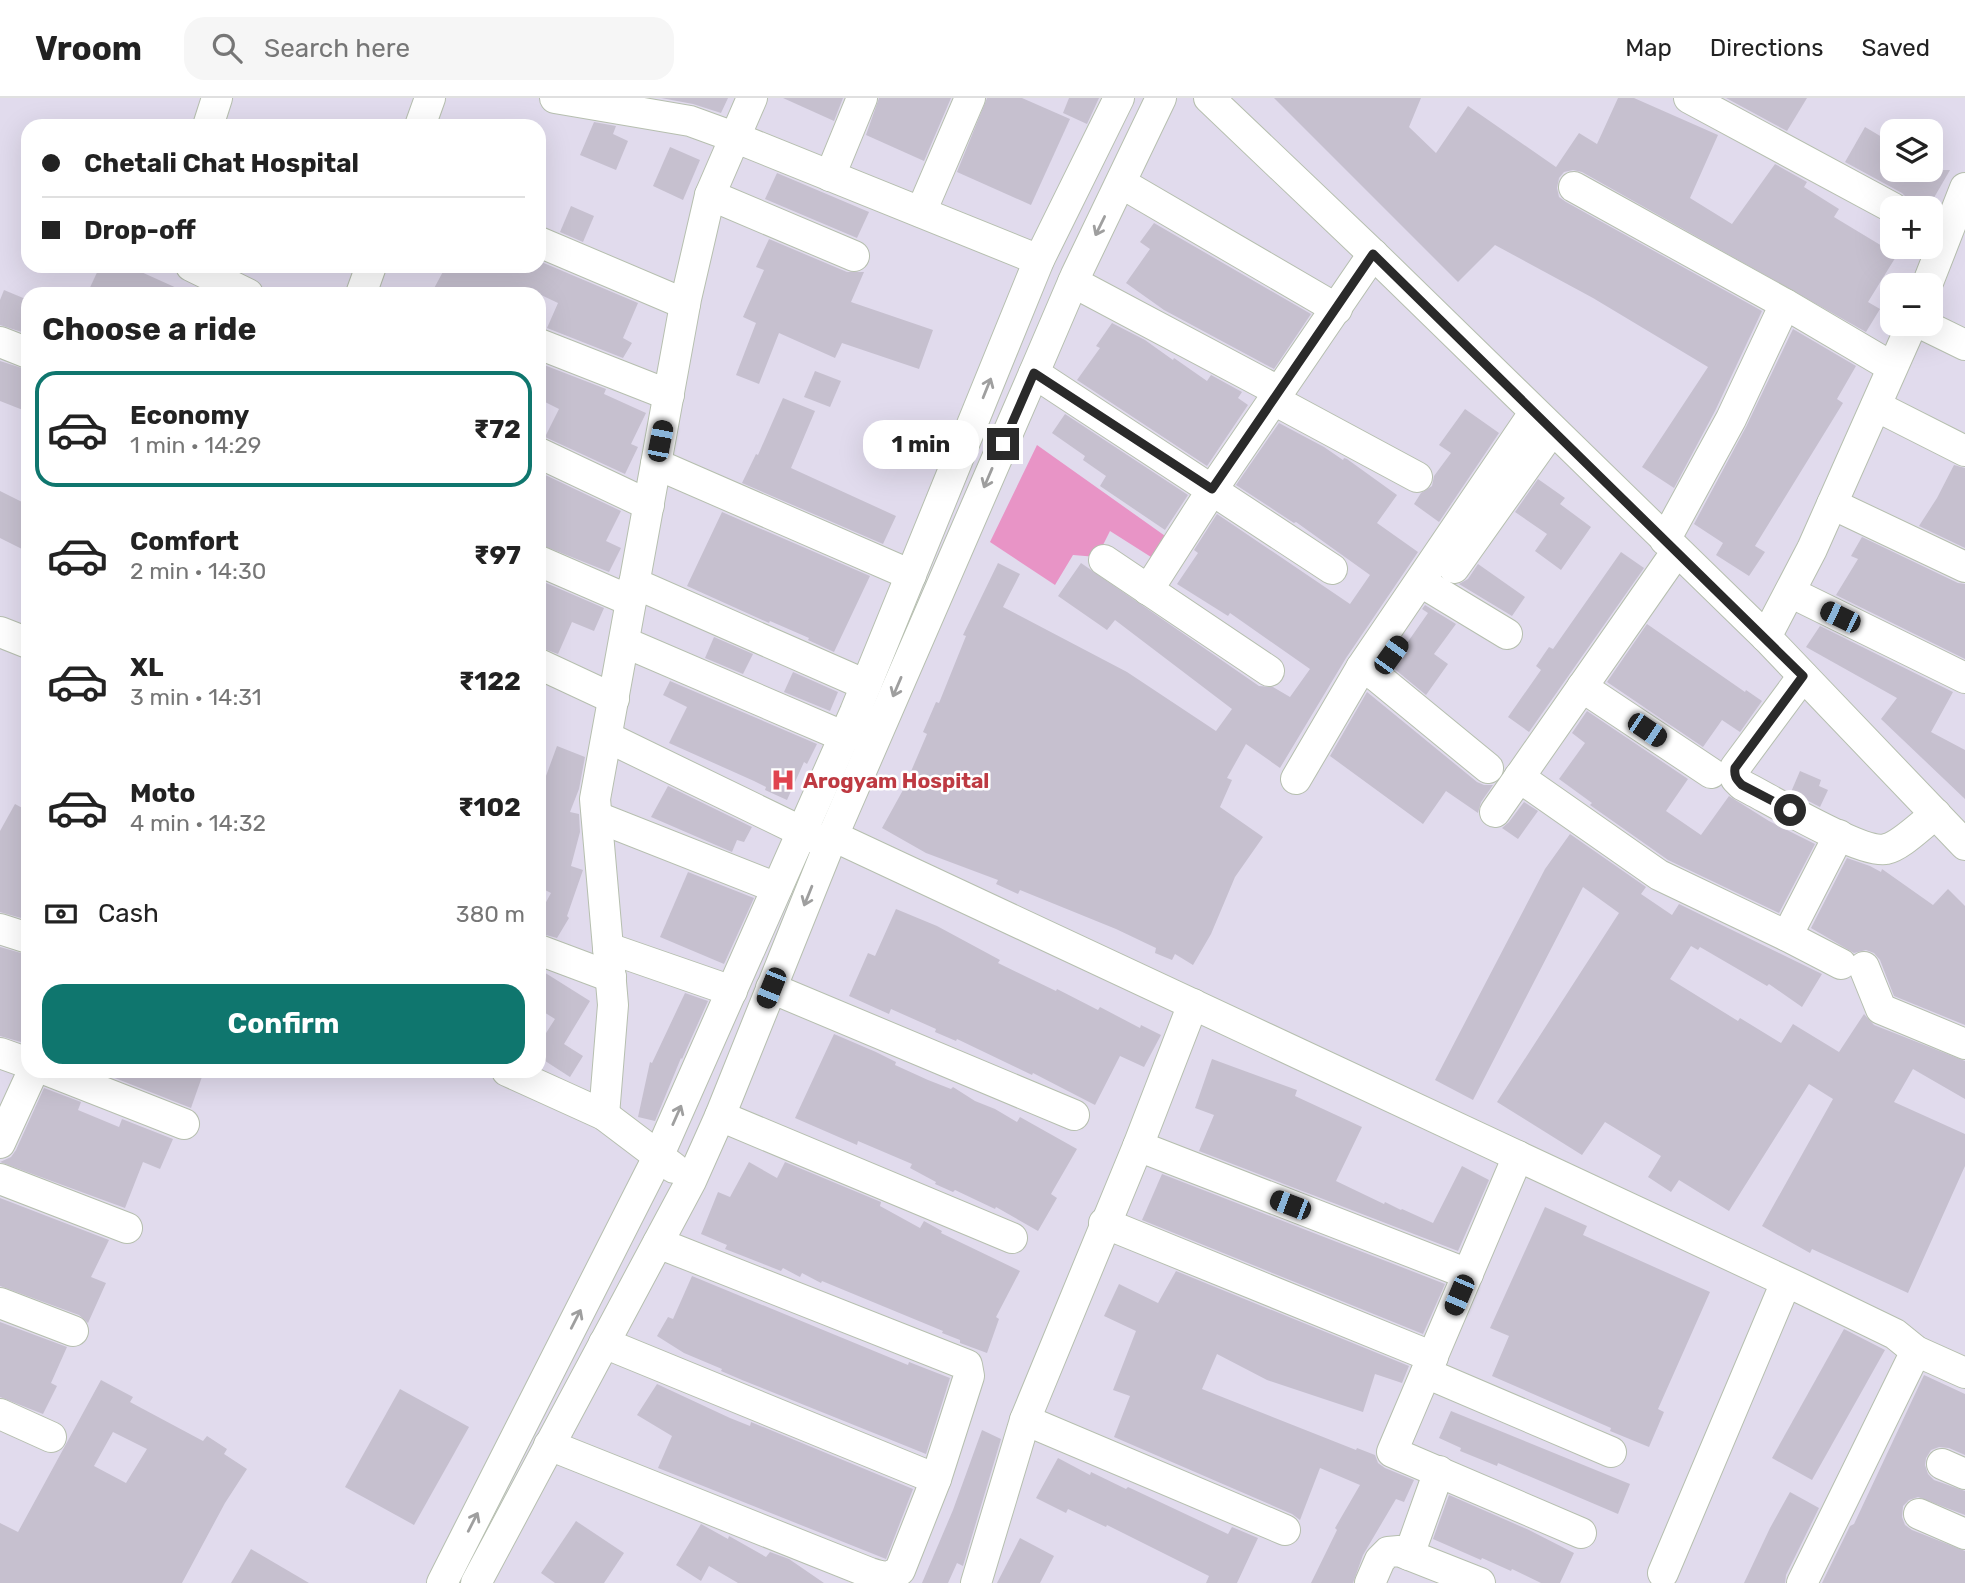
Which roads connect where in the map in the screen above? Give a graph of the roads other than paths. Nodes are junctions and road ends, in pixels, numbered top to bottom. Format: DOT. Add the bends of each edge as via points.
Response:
graph roads {
  1 [pos="217,98"];
  2 [pos="430,98"];
  3 [pos="555,98"];
  4 [pos="752,98"];
  5 [pos="862,98"];
  6 [pos="970,98"];
  7 [pos="1119,98"];
  8 [pos="1161,98"];
  9 [pos="1209,98"];
  10 [pos="1689,98"];
  11 [pos="210,119"];
  12 [pos="422,119"];
  13 [pos="734,137"];
  14 [pos="830,177"];
  15 [pos="1121,183"];
  16 [pos="1574,187"];
  17 [pos="710,195"];
  18 [pos="1880,201"];
  19 [pos="1962,203"];
  20 [pos="921,212"];
  21 [pos="1943,227"];
  22 [pos="546,245"];
  23 [pos="1373,254"];
  24 [pos="855,256"];
  25 [pos="1039,260"];
  26 [pos="205,273"];
  27 [pos="1073,282"];
  28 [pos="234,287"];
  29 [pos="685,304"];
  30 [pos="1785,304"];
  31 [pos="1337,309"];
  32 [pos="1943,334"];
  33 [pos="1906,336"];
  34 [pos="0,342"];
  35 [pos="1965,345"];
  36 [pos="546,347"];
  37 [pos="21,350"];
  38 [pos="1892,367"];
  39 [pos="1034,373"];
  40 [pos="669,395"];
  41 [pos="1277,396"];
  42 [pos="1876,406"];
  43 [pos="1543,422"];
  44 [pos="1965,452"];
  45 [pos="546,456"];
  46 [pos="656,464"];
  47 [pos="1416,477"];
  48 [pos="1212,489"];
  49 [pos="1832,504"];
  50 [pos="649,505"];
  51 [pos="1671,546"];
  52 [pos="1104,560"];
  53 [pos="546,563"];
  54 [pos="1965,567"];
  55 [pos="1332,569"];
  56 [pos="911,575"];
  57 [pos="1429,587"];
  58 [pos="1148,590"];
  59 [pos="633,592"];
  60 [pos="1790,592"];
  61 [pos="0,632"];
  62 [pos="1507,634"];
  63 [pos="1766,637"];
  64 [pos="21,640"];
  65 [pos="624,642"];
  66 [pos="546,667"];
  67 [pos="1269,671"];
  68 [pos="1369,672"];
  69 [pos="1803,676"];
  70 [pos="1965,678"];
  71 [pos="866,685"];
  72 [pos="1582,687"];
  73 [pos="614,699"];
  74 [pos="607,737"];
  75 [pos="845,737"];
  76 [pos="1488,768"];
  77 [pos="1711,772"];
  78 [pos="1520,777"];
  79 [pos="1296,779"];
  80 [pos="1494,812"];
  81 [pos="1936,814"];
  82 [pos="597,817"];
  83 [pos="803,831"];
  84 [pos="1839,835"];
  85 [pos="831,841"];
  86 [pos="1965,845"];
  87 [pos="778,888"];
  88 [pos="0,929"];
  89 [pos="21,936"];
  90 [pos="1787,936"];
  91 [pos="546,951"];
  92 [pos="610,963"];
  93 [pos="771,988"];
  94 [pos="732,991"];
  95 [pos="1193,1004"];
  96 [pos="1965,1045"];
  97 [pos="0,1053"];
  98 [pos="21,1060"];
  99 [pos="30,1078"];
  100 [pos="67,1078"];
  101 [pos="522,1078"];
  102 [pos="604,1115"];
  103 [pos="1074,1115"];
  104 [pos="720,1116"];
  105 [pos="184,1124"];
  106 [pos="0,1143"];
  107 [pos="1138,1146"];
  108 [pos="1518,1156"];
  109 [pos="658,1157"];
  110 [pos="0,1179"];
  111 [pos="691,1181"];
  112 [pos="1104,1223"];
  113 [pos="127,1228"];
  114 [pos="1012,1238"];
  115 [pos="657,1243"];
  116 [pos="1468,1274"];
  117 [pos="1786,1282"];
  118 [pos="0,1303"];
  119 [pos="73,1331"];
  120 [pos="604,1343"];
  121 [pos="1916,1351"];
  122 [pos="1429,1365"];
  123 [pos="1965,1373"];
  124 [pos="0,1414"];
  125 [pos="1025,1420"];
  126 [pos="51,1437"];
  127 [pos="549,1445"];
  128 [pos="1611,1452"];
  129 [pos="1438,1471"];
  130 [pos="936,1479"];
  131 [pos="1919,1514"];
  132 [pos="1285,1530"];
  133 [pos="1581,1532"];
  134 [pos="1965,1534"];
  135 [pos="1409,1555"];
  136 [pos="1663,1573"];
  137 [pos="442,1583"];
  138 [pos="476,1583"];
  139 [pos="976,1583"];
  140 [pos="1370,1583"];
  141 [pos="1480,1583"];
  142 [pos="1802,1583"];
  1 -- 11 [label="street"];
  2 -- 12 [label="street"];
  3 -- 13 [label="street" via="690,121"];
  4 -- 13 [label="street"];
  5 -- 14 [label="street"];
  6 -- 20 [label="street"];
  7 -- 25 [label="street"];
  8 -- 15 [label="street"];
  9 -- 23 [label="street"];
  10 -- 18 [label="street"];
  13 -- 14 [label="street"];
  13 -- 17 [label="street"];
  14 -- 20 [label="street"];
  15 -- 27 [label="street, one-way"];
  15 -- 31 [label="street"];
  16 -- 30 [label="street"];
  17 -- 24 [label="street"];
  17 -- 29 [label="street"];
  19 -- 21 [label="street"];
  20 -- 25 [label="street"];
  22 -- 29 [label="street"];
  23 -- 31 [label="street"];
  23 -- 43 [label="street"];
  56 -- 25 [label="street, one-way"];
  26 -- 28 [label="street"];
  27 -- 39 [label="street"];
  27 -- 41 [label="street"];
  29 -- 40 [label="street"];
  30 -- 38 [label="street"];
  30 -- 51 [label="street"];
  31 -- 41 [label="street"];
  32 -- 35 [label="street"];
  33 -- 38 [label="street"];
  34 -- 37 [label="street"];
  36 -- 40 [label="street"];
  38 -- 42 [label="street"];
  39 -- 48 [label="street"];
  39 -- 85 [label="street, one-way"];
  40 -- 46 [label="street"];
  41 -- 47 [label="street"];
  41 -- 48 [label="street"];
  42 -- 44 [label="street"];
  42 -- 49 [label="street"];
  43 -- 51 [label="street"];
  43 -- 57 [label="street"];
  45 -- 50 [label="street"];
  46 -- 50 [label="street"];
  46 -- 56 [label="street"];
  48 -- 55 [label="street"];
  48 -- 58 [label="street"];
  49 -- 54 [label="street"];
  49 -- 60 [label="street"];
  50 -- 59 [label="street"];
  51 -- 63 [label="street"];
  51 -- 72 [label="street"];
  52 -- 58 [label="street"];
  53 -- 59 [label="street"];
  56 -- 71 [label="street"];
  57 -- 62 [label="street"];
  57 -- 68 [label="street"];
  58 -- 67 [label="street"];
  59 -- 65 [label="street"];
  59 -- 71 [label="street"];
  60 -- 63 [label="street"];
  60 -- 70 [label="street"];
  61 -- 64 [label="street"];
  63 -- 69 [label="street"];
  65 -- 73 [label="street"];
  65 -- 75 [label="street"];
  66 -- 73 [label="street"];
  68 -- 76 [label="street"];
  68 -- 79 [label="street"];
  69 -- 81 [label="street"];
  69 -- 84 [label="street" via="1734,773 1742,785"];
  71 -- 75 [label="street"];
  72 -- 77 [label="street"];
  72 -- 78 [label="street"];
  73 -- 74 [label="street"];
  74 -- 82 [label="street" via="595,799"];
  74 -- 83 [label="street"];
  75 -- 83 [label="street"];
  78 -- 80 [label="street"];
  78 -- 90 [label="street" via="1659,875"];
  81 -- 84 [label="street" via="1885,849"];
  81 -- 86 [label="street"];
  82 -- 87 [label="street"];
  82 -- 92 [label="street"];
  83 -- 85 [label="street"];
  83 -- 87 [label="street"];
  84 -- 90 [label="street"];
  85 -- 93 [label="street, one-way"];
  85 -- 95 [label="street"];
  87 -- 94 [label="street"];
  88 -- 89 [label="street"];
  90 -- 96 [label="street" via="1852,965 1881,1009"];
  91 -- 92 [label="street"];
  92 -- 94 [label="street"];
  92 -- 102 [label="street" via="613,1005"];
  93 -- 103 [label="street"];
  93 -- 104 [label="street"];
  109 -- 94 [label="street, one-way"];
  95 -- 107 [label="street"];
  95 -- 108 [label="street"];
  97 -- 98 [label="street"];
  99 -- 106 [label="street"];
  100 -- 105 [label="street"];
  101 -- 102 [label="street"];
  102 -- 109 [label="street"];
  104 -- 111 [label="street"];
  104 -- 114 [label="street"];
  107 -- 112 [label="street"];
  107 -- 116 [label="street"];
  108 -- 116 [label="street"];
  108 -- 117 [label="street"];
  109 -- 111 [label="street"];
  137 -- 109 [label="street, one-way"];
  110 -- 113 [label="street"];
  111 -- 115 [label="street"];
  112 -- 122 [label="street"];
  112 -- 125 [label="street"];
  115 -- 120 [label="street"];
  115 -- 130 [label="street" via="967,1365 969,1376"];
  116 -- 122 [label="street"];
  117 -- 121 [label="street" via="1895,1334"];
  117 -- 136 [label="street"];
  118 -- 119 [label="street"];
  120 -- 127 [label="street"];
  120 -- 130 [label="street"];
  121 -- 123 [label="street"];
  121 -- 142 [label="street"];
  122 -- 128 [label="street"];
  122 -- 129 [label="street" via="1392,1452"];
  124 -- 126 [label="street"];
  125 -- 132 [label="street"];
  125 -- 139 [label="street"];
  127 -- 130 [label="street" via="883,1577 900,1570"];
  127 -- 138 [label="street"];
  129 -- 133 [label="street"];
  129 -- 135 [label="street"];
  131 -- 134 [label="street"];
  135 -- 140 [label="street" via="1388,1552"];
  135 -- 141 [label="street"];
}
